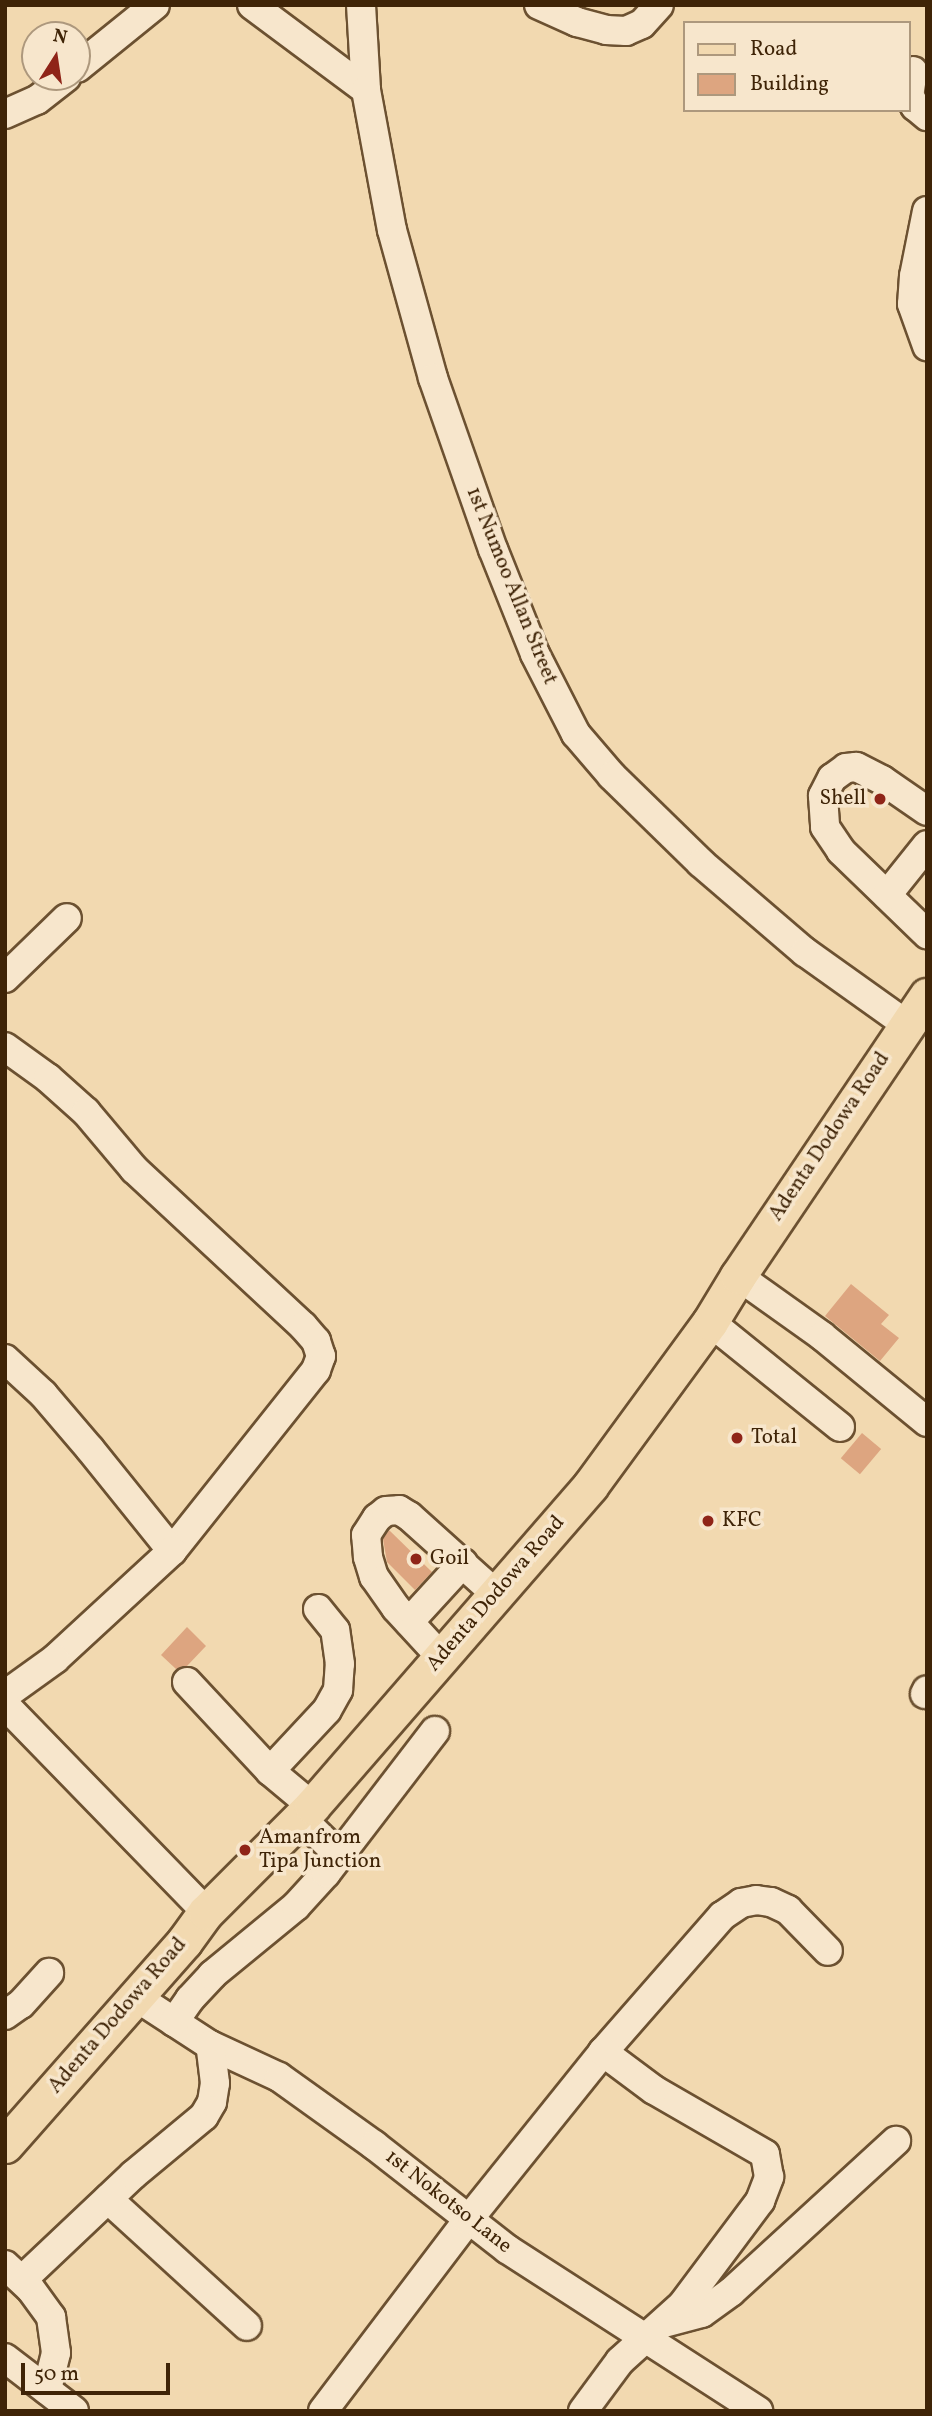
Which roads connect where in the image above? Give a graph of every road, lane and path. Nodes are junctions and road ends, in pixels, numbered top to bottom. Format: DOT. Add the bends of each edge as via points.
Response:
graph roads {
  1 [pos="155,5"];
  2 [pos="252,5"];
  3 [pos="360,5"];
  4 [pos="539,5"];
  5 [pos="659,5"];
  6 [pos="91,57"];
  7 [pos="916,70"];
  8 [pos="911,88"];
  9 [pos="366,90"];
  10 [pos="48,91"];
  11 [pos="911,99"];
  12 [pos="5,114"];
  13 [pos="927,116"];
  14 [pos="927,211"];
  15 [pos="927,346"];
  16 [pos="927,811"];
  17 [pos="927,845"];
  18 [pos="887,895"];
  19 [pos="67,918"];
  20 [pos="927,934"];
  21 [pos="5,978"];
  22 [pos="918,1015"];
  23 [pos="5,1046"];
  24 [pos="738,1276"];
  25 [pos="710,1322"];
  26 [pos="5,1359"];
  27 [pos="927,1422"];
  28 [pos="840,1427"];
  29 [pos="172,1551"];
  30 [pos="463,1563"];
  31 [pos="496,1594"];
  32 [pos="318,1609"];
  33 [pos="409,1622"];
  34 [pos="442,1658"];
  35 [pos="187,1682"];
  36 [pos="5,1695"];
  37 [pos="5,1706"];
  38 [pos="435,1731"];
  39 [pos="270,1771"];
  40 [pos="306,1811"];
  41 [pos="339,1855"];
  42 [pos="206,1912"];
  43 [pos="828,1951"];
  44 [pos="49,1973"];
  45 [pos="136,1997"];
  46 [pos="5,2015"];
  47 [pos="174,2022"];
  48 [pos="210,2045"];
  49 [pos="604,2052"];
  50 [pos="8,2136"];
  51 [pos="896,2141"];
  52 [pos="107,2199"];
  53 [pos="468,2220"];
  54 [pos="14,2272"];
  55 [pos="247,2326"];
  56 [pos="654,2330"];
  57 [pos="5,2358"];
  58 [pos="47,2390"];
  59 [pos="74,2411"];
  60 [pos="323,2411"];
  61 [pos="583,2411"];
  62 [pos="758,2411"];
  1 -- 6 [label="street"];
  2 -- 9 [label="street"];
  3 -- 9 [label="street, 1st Numoo Allan Street"];
  4 -- 5 [label="street" via="577,22 626,31 642,24"];
  7 -- 8 [label="street"];
  9 -- 22 [label="street, 1st Numoo Allan Street" via="392,230 433,379 535,654 576,734 701,863 805,952"];
  10 -- 12 [label="street"];
  11 -- 13 [label="street"];
  14 -- 15 [label="street" via="912,304"];
  16 -- 18 [label="street" via="856,767 832,778 823,796 825,827 841,851"];
  17 -- 18 [label="street"];
  18 -- 20 [label="street"];
  19 -- 21 [label="street"];
  22 -- 24 [label="main road, Adenta Dodowa Road"];
  23 -- 29 [label="street" via="86,1112 134,1169 303,1326 319,1348 316,1370"];
  24 -- 25 [label="main road, Adenta Dodowa Road"];
  24 -- 27 [label="street" via="822,1336"];
  25 -- 28 [label="street"];
  25 -- 31 [label="main road, Adenta Dodowa Road" via="590,1486"];
  26 -- 29 [label="street" via="83,1440"];
  29 -- 36 [label="street" via="55,1659"];
  30 -- 31 [label="street"];
  30 -- 33 [label="street"];
  30 -- 33 [label="street" via="399,1510 386,1511 377,1518 366,1535 374,1577"];
  31 -- 34 [label="main road, Adenta Dodowa Road"];
  32 -- 39 [label="street" via="335,1630 338,1690 327,1710"];
  33 -- 34 [label="street"];
  34 -- 40 [label="main road, Adenta Dodowa Road"];
  35 -- 39 [label="street"];
  37 -- 42 [label="street"];
  38 -- 41 [label="street"];
  39 -- 40 [label="street"];
  40 -- 41 [label="street"];
  40 -- 42 [label="main road, Adenta Dodowa Road"];
  41 -- 47 [label="street" via="296,1906 212,1975"];
  42 -- 45 [label="main road, Adenta Dodowa Road"];
  43 -- 49 [label="street" via="788,1910 771,1902 741,1903 722,1916"];
  44 -- 46 [label="street"];
  45 -- 47 [label="street, 1st Nokotso Lane"];
  45 -- 50 [label="main road, Adenta Dodowa Road"];
  47 -- 48 [label="street, 1st Nokotso Lane"];
  48 -- 52 [label="street" via="215,2083 204,2116"];
  48 -- 53 [label="street, 1st Nokotso Lane" via="279,2077"];
  49 -- 53 [label="street"];
  49 -- 56 [label="street" via="653,2090 765,2154 768,2160 769,2177 760,2201 683,2304"];
  51 -- 56 [label="street" via="732,2292 702,2312"];
  52 -- 54 [label="street"];
  52 -- 55 [label="street"];
  53 -- 56 [label="street, 1st Nokotso Lane" via="507,2249"];
  53 -- 60 [label="street"];
  54 -- 58 [label="street" via="51,2317 56,2353"];
  56 -- 61 [label="street" via="620,2361"];
  56 -- 62 [label="street, 1st Nokotso Lane"];
  57 -- 58 [label="street"];
  58 -- 59 [label="street"];
}
